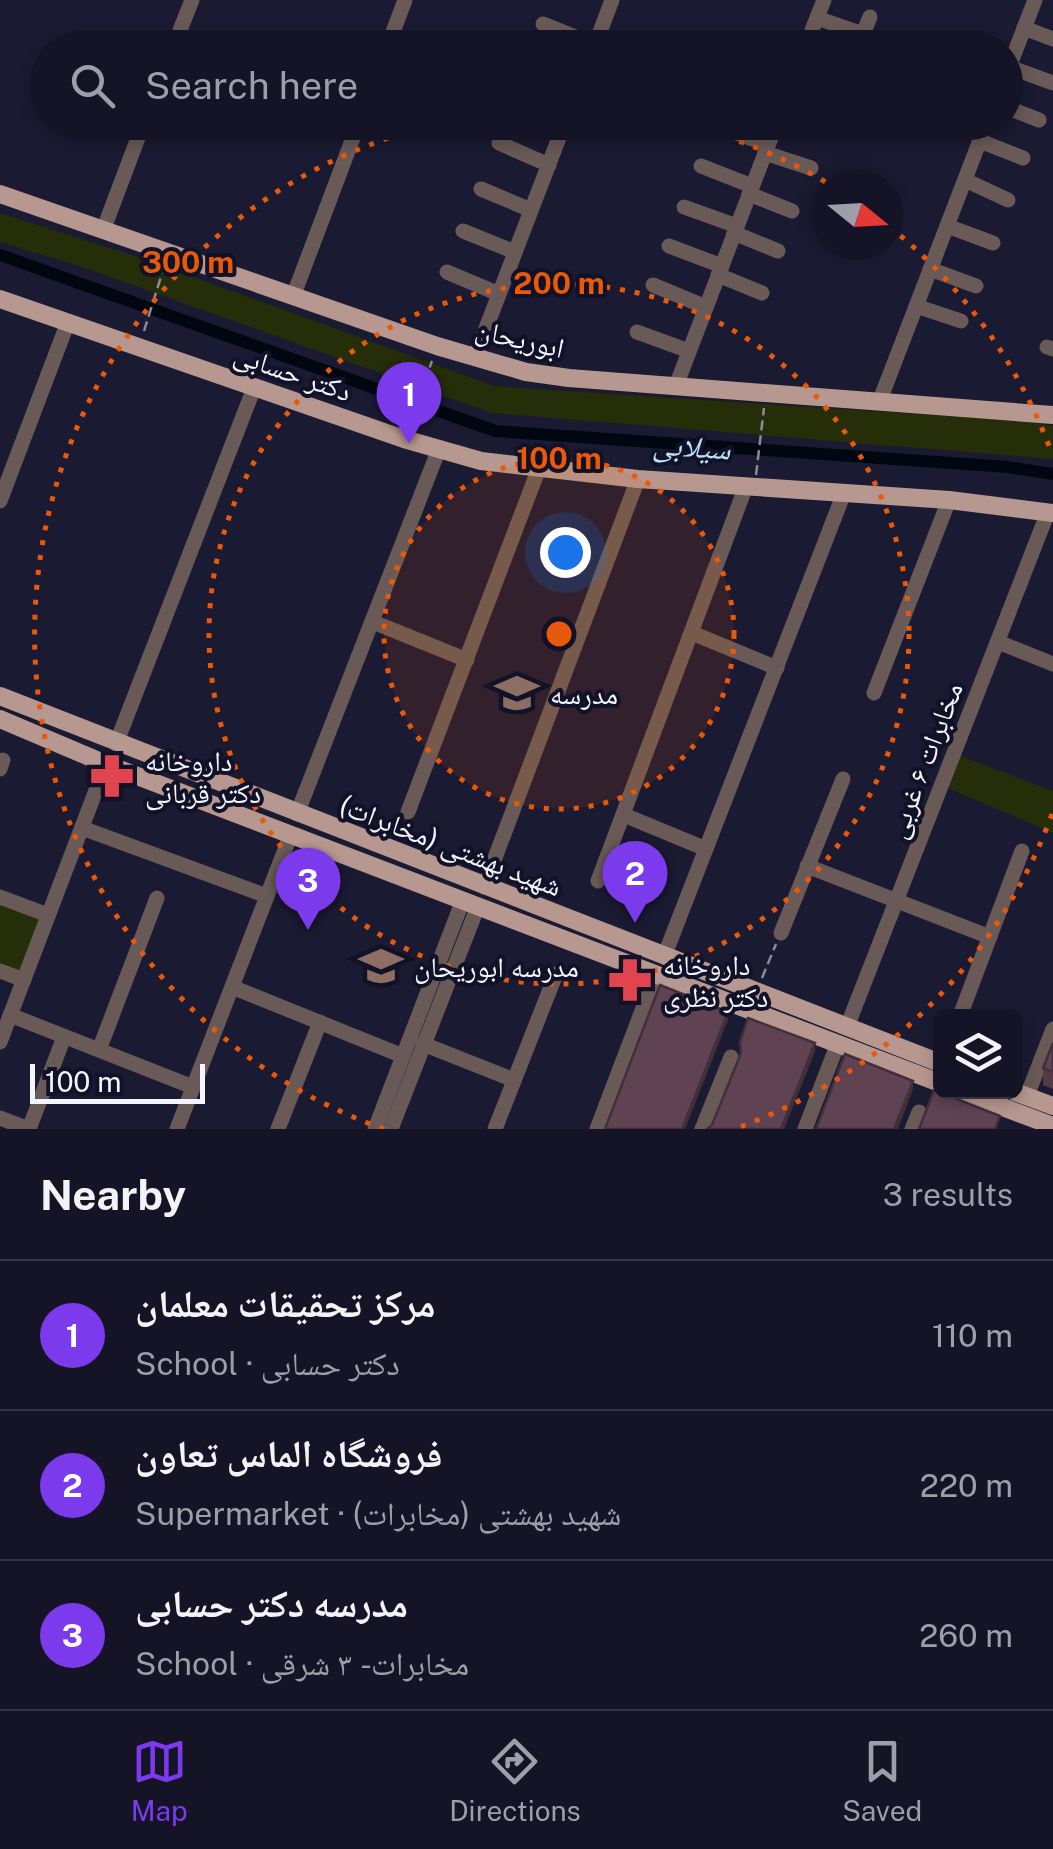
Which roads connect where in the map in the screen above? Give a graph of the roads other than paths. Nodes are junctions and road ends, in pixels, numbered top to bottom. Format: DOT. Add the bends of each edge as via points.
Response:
graph roads {
  1 [pos="192,0"];
  2 [pos="405,0"];
  3 [pos="824,0"];
  4 [pos="1034,0"];
  5 [pos="610,1"];
  6 [pos="870,17"];
  7 [pos="816,18"];
  8 [pos="544,24"];
  9 [pos="1024,28"];
  10 [pos="180,30"];
  11 [pos="394,30"];
  12 [pos="558,30"];
  13 [pos="600,30"];
  14 [pos="812,30"];
  15 [pos="839,30"];
  16 [pos="865,30"];
  17 [pos="1053,39"];
  18 [pos="1023,76"];
  19 [pos="1053,84"];
  20 [pos="1023,114"];
  21 [pos="1038,120"];
  22 [pos="137,140"];
  23 [pos="352,140"];
  24 [pos="557,140"];
  25 [pos="747,140"];
  26 [pos="769,140"];
  27 [pos="980,141"];
  28 [pos="499,143"];
  29 [pos="766,149"];
  30 [pos="1023,158"];
  31 [pos="548,164"];
  32 [pos="701,166"];
  33 [pos="810,168"];
  34 [pos="965,180"];
  35 [pos="481,188"];
  36 [pos="751,190"];
  37 [pos="0,194"];
  38 [pos="1008,200"];
  39 [pos="684,207"];
  40 [pos="531,210"];
  41 [pos="792,211"];
  42 [pos="947,226"];
  43 [pos="104,228"];
  44 [pos="736,230"];
  45 [pos="463,231"];
  46 [pos="993,243"];
  47 [pos="669,246"];
  48 [pos="778,251"];
  49 [pos="515,252"];
  50 [pos="930,269"];
  51 [pos="720,270"];
  52 [pos="447,272"];
  53 [pos="653,285"];
  54 [pos="976,286"];
  55 [pos="294,294"];
  56 [pos="499,294"];
  57 [pos="762,294"];
  58 [pos="0,299"];
  59 [pos="916,306"];
  60 [pos="706,307"];
  61 [pos="960,321"];
  62 [pos="68,322"];
  63 [pos="637,332"];
  64 [pos="689,350"];
  65 [pos="474,357"];
  66 [pos="676,386"];
  67 [pos="254,388"];
  68 [pos="880,400"];
  69 [pos="1053,416"];
  70 [pos="439,449"];
  71 [pos="540,468"];
  72 [pos="638,478"];
  73 [pos="750,486"];
  74 [pos="844,493"];
  75 [pos="948,500"];
  76 [pos="0,501"];
  77 [pos="1051,513"];
  78 [pos="373,622"];
  79 [pos="692,633"];
  80 [pos="998,642"];
  81 [pos="466,660"];
  82 [pos="1053,664"];
  83 [pos="777,668"];
  84 [pos="874,693"];
  85 [pos="0,696"];
  86 [pos="0,719"];
  87 [pos="116,744"];
  88 [pos="106,764"];
  89 [pos="843,779"];
  90 [pos="408,812"];
  91 [pos="297,814"];
  92 [pos="624,815"];
  93 [pos="82,828"];
  94 [pos="291,834"];
  95 [pos="706,849"];
  96 [pos="1022,851"];
  97 [pos="808,866"];
  98 [pos="598,881"];
  99 [pos="484,887"];
  100 [pos="267,896"];
  101 [pos="0,897"];
  102 [pos="157,898"];
  103 [pos="896,901"];
  104 [pos="470,903"];
  105 [pos="48,915"];
  106 [pos="780,934"];
  107 [pos="990,938"];
  108 [pos="660,965"];
  109 [pos="0,972"];
  110 [pos="556,974"];
  111 [pos="24,980"];
  112 [pos="232,986"];
  113 [pos="731,992"];
  114 [pos="963,1009"];
  115 [pos="10,1016"];
  116 [pos="320,1022"];
  117 [pos="1053,1029"];
  118 [pos="842,1035"];
  119 [pos="64,1036"];
  120 [pos="0,1042"];
  121 [pos="423,1044"];
  122 [pos="99,1050"];
  123 [pos="403,1056"];
  124 [pos="731,1057"];
  125 [pos="933,1061"];
  126 [pos="514,1080"];
  127 [pos="933,1080"];
  128 [pos="193,1087"];
  129 [pos="988,1099"];
  130 [pos="1053,1106"];
  131 [pos="1020,1108"];
  132 [pos="919,1112"];
  133 [pos="0,1118"];
  134 [pos="1053,1126"];
  135 [pos="29,1129"];
  136 [pos="177,1129"];
  137 [pos="278,1129"];
  138 [pos="375,1129"];
  139 [pos="391,1129"];
  140 [pos="495,1129"];
  141 [pos="597,1129"];
  142 [pos="702,1129"];
  143 [pos="805,1129"];
  144 [pos="912,1129"];
  1 -- 10 [label="street"];
  2 -- 11 [label="street"];
  3 -- 7 [label="street"];
  4 -- 9 [label="street"];
  5 -- 13 [label="street"];
  6 -- 16 [label="street"];
  7 -- 14 [label="street"];
  7 -- 15 [label="street"];
  8 -- 12 [label="street"];
  9 -- 17 [label="street"];
  18 -- 19 [label="street"];
  20 -- 21 [label="street"];
  22 -- 43 [label="street"];
  23 -- 55 [label="street"];
  24 -- 31 [label="street"];
  25 -- 29 [label="street"];
  26 -- 29 [label="street"];
  27 -- 30 [label="street"];
  27 -- 34 [label="street"];
  28 -- 31 [label="street"];
  29 -- 33 [label="street"];
  29 -- 36 [label="street"];
  31 -- 40 [label="street"];
  32 -- 36 [label="street"];
  34 -- 38 [label="street"];
  34 -- 42 [label="street"];
  35 -- 40 [label="street"];
  36 -- 41 [label="street"];
  36 -- 44 [label="street"];
  37 -- 43 [label="main road, ابوریحان"];
  39 -- 44 [label="street"];
  40 -- 49 [label="street"];
  42 -- 46 [label="street"];
  42 -- 50 [label="street"];
  43 -- 55 [label="main road, ابوریحان"];
  44 -- 48 [label="street"];
  44 -- 51 [label="street"];
  45 -- 49 [label="street"];
  47 -- 51 [label="street"];
  49 -- 56 [label="street"];
  50 -- 54 [label="street"];
  50 -- 59 [label="street"];
  51 -- 57 [label="street"];
  51 -- 60 [label="street"];
  52 -- 56 [label="street"];
  53 -- 60 [label="street"];
  55 -- 65 [label="main road, ابوریحان"];
  56 -- 65 [label="street"];
  58 -- 62 [label="main road, دکتر حسابی"];
  59 -- 61 [label="street"];
  59 -- 68 [label="street"];
  60 -- 64 [label="street"];
  62 -- 67 [label="main road, دکتر حسابی"];
  62 -- 76 [label="street"];
  63 -- 64 [label="street"];
  64 -- 66 [label="street"];
  65 -- 66 [label="main road, ابوریحان" via="547,376"];
  66 -- 68 [label="main road, ابوریحان"];
  67 -- 70 [label="main road, دکتر حسابی"];
  67 -- 87 [label="street"];
  68 -- 69 [label="main road, ابوریحان"];
  70 -- 71 [label="main road, دکتر حسابی"];
  70 -- 78 [label="street"];
  71 -- 72 [label="main road, دکتر حسابی"];
  71 -- 81 [label="street"];
  72 -- 73 [label="main road, دکتر حسابی"];
  72 -- 99 [label="street"];
  73 -- 74 [label="main road, دکتر حسابی"];
  73 -- 79 [label="street"];
  74 -- 75 [label="main road, دکتر حسابی"];
  74 -- 83 [label="street"];
  75 -- 77 [label="main road, دکتر حسابی"];
  75 -- 84 [label="street"];
  77 -- 80 [label="street, مخابرات ۶ غربی"];
  78 -- 81 [label="street"];
  78 -- 91 [label="street"];
  79 -- 83 [label="street"];
  79 -- 92 [label="street"];
  80 -- 82 [label="street"];
  80 -- 103 [label="street, مخابرات ۶ غربی"];
  81 -- 90 [label="street"];
  83 -- 95 [label="street"];
  85 -- 87 [label="main road, شهید بهشتی (مخابرات)"];
  86 -- 88 [label="main road, شهید بهشتی (مخابرات)"];
  87 -- 91 [label="main road, شهید بهشتی (مخابرات)"];
  88 -- 93 [label="street"];
  88 -- 94 [label="main road, شهید بهشتی (مخابرات)"];
  89 -- 97 [label="street"];
  91 -- 99 [label="main road, شهید بهشتی (مخابرات)"];
  92 -- 95 [label="street"];
  92 -- 98 [label="street"];
  93 -- 100 [label="street"];
  93 -- 105 [label="street"];
  94 -- 100 [label="street"];
  94 -- 104 [label="main road, شهید بهشتی (مخابرات)"];
  95 -- 108 [label="street"];
  96 -- 107 [label="street"];
  97 -- 103 [label="street"];
  97 -- 106 [label="street"];
  99 -- 108 [label="main road, شهید بهشتی (مخابرات)"];
  100 -- 112 [label="street"];
  101 -- 105 [label="street"];
  102 -- 122 [label="street"];
  103 -- 107 [label="street"];
  103 -- 118 [label="street, مخابرات ۶ غربی"];
  104 -- 108 [label="main road, شهید بهشتی (مخابرات)"];
  104 -- 121 [label="street"];
  104 -- 123 [label="street"];
  105 -- 111 [label="street"];
  107 -- 114 [label="street"];
  108 -- 113 [label="main road, شهید بهشتی (مخابرات)"];
  108 -- 141 [label="street"];
  109 -- 111 [label="street"];
  110 -- 126 [label="street"];
  111 -- 115 [label="street"];
  112 -- 116 [label="street"];
  112 -- 128 [label="street"];
  113 -- 118 [label="main road, شهید بهشتی (مخابرات)"];
  113 -- 118 [label="main road, شهید بهشتی (مخابرات)" via="756,992"];
  115 -- 119 [label="street"];
  115 -- 120 [label="street"];
  116 -- 123 [label="street"];
  116 -- 137 [label="street"];
  117 -- 131 [label="street"];
  118 -- 125 [label="main road, شهید بهشتی (مخابرات)"];
  118 -- 127 [label="main road, شهید بهشتی (مخابرات)"];
  118 -- 143 [label="street, مخابرات ۶ غربی"];
  119 -- 122 [label="street"];
  119 -- 135 [label="street"];
  121 -- 126 [label="street"];
  121 -- 139 [label="street"];
  122 -- 128 [label="street"];
  123 -- 138 [label="street"];
  124 -- 142 [label="street"];
  126 -- 140 [label="street"];
  128 -- 136 [label="street"];
  129 -- 131 [label="main road"];
  130 -- 131 [label="main road"];
  131 -- 134 [label="main road"];
  132 -- 144 [label="street"];
  133 -- 135 [label="street"];
}
